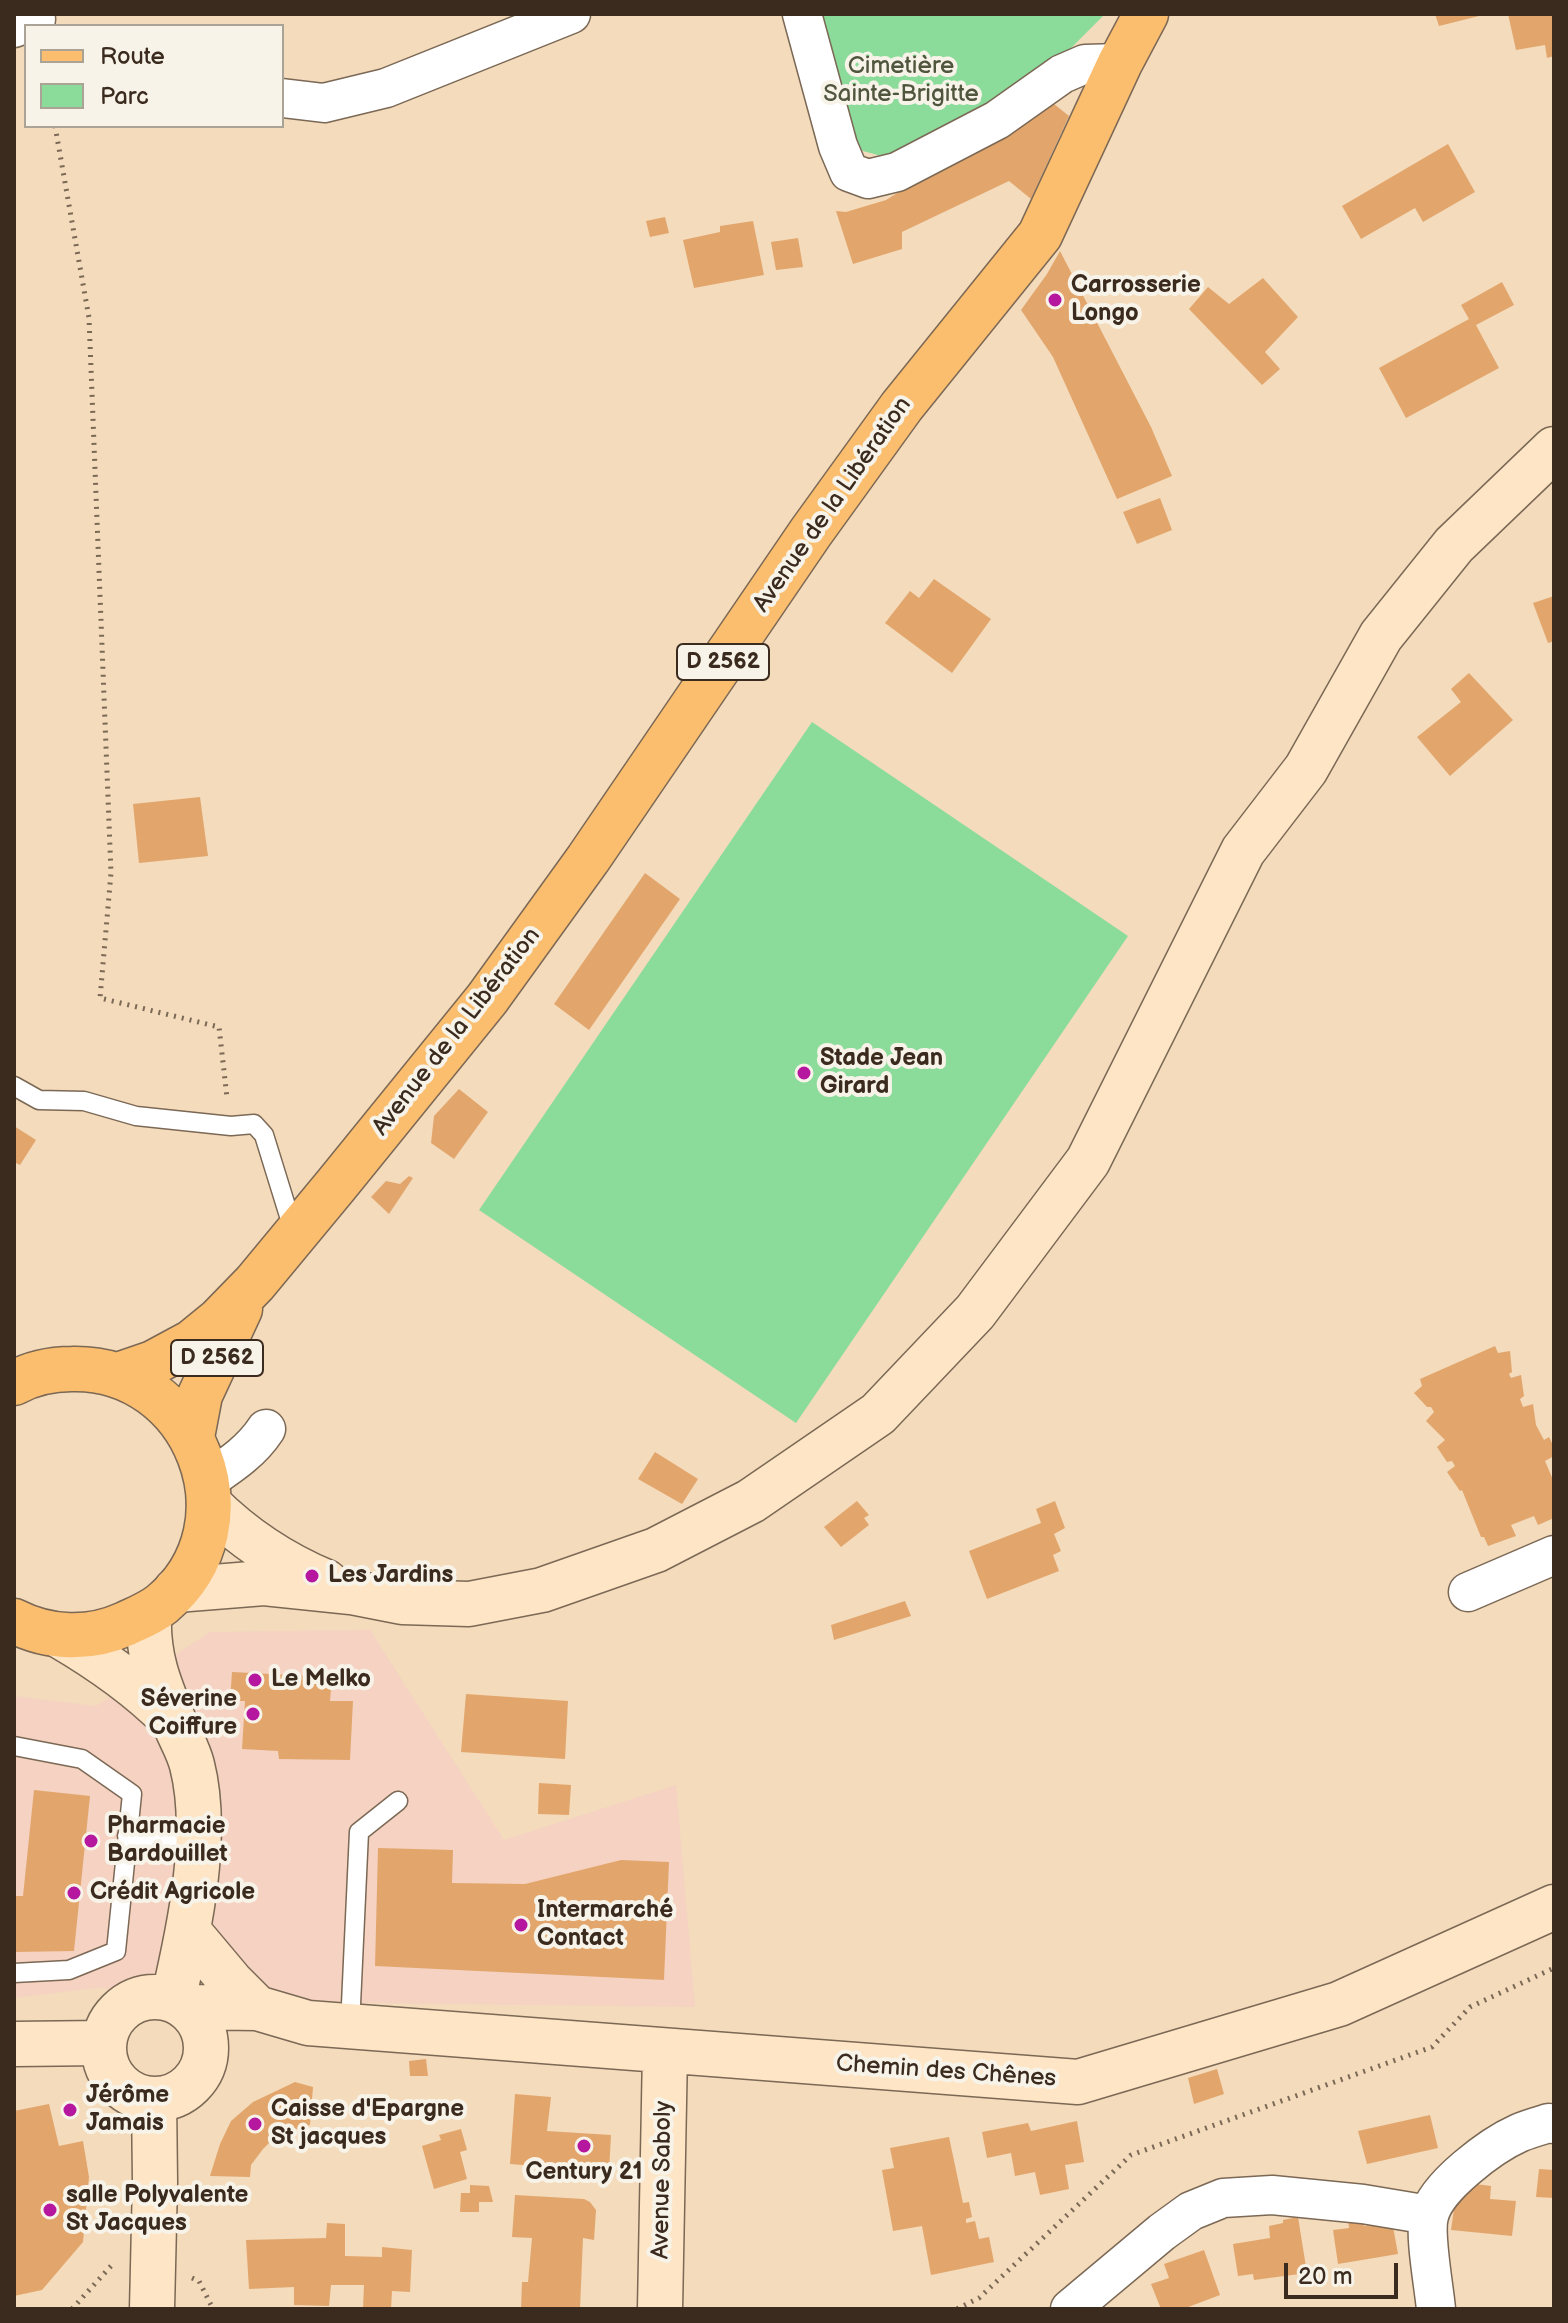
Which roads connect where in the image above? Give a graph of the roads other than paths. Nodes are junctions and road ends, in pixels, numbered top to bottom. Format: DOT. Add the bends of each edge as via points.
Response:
graph roads {
  1 [pos="571,14"];
  2 [pos="802,14"];
  3 [pos="1146,14"];
  4 [pos="1120,63"];
  5 [pos="284,98"];
  6 [pos="1554,449"];
  7 [pos="14,1086"];
  8 [pos="294,1235"];
  9 [pos="255,1283"];
  10 [pos="118,1375"];
  11 [pos="14,1383"];
  12 [pos="266,1429"];
  13 [pos="192,1437"];
  14 [pos="208,1493"];
  15 [pos="1554,1555"];
  16 [pos="351,1592"];
  17 [pos="1468,1592"];
  18 [pos="162,1602"];
  19 [pos="28,1629"];
  20 [pos="174,1722"];
  21 [pos="14,1746"];
  22 [pos="398,1801"];
  23 [pos="127,1836"];
  24 [pos="198,1837"];
  25 [pos="1554,1907"];
  26 [pos="189,1932"];
  27 [pos="14,1973"];
  28 [pos="179,2004"];
  29 [pos="257,2008"];
  30 [pos="329,2024"];
  31 [pos="104,2043"];
  32 [pos="14,2044"];
  33 [pos="206,2048"];
  34 [pos="665,2051"];
  35 [pos="154,2099"];
  36 [pos="1554,2124"];
  37 [pos="1429,2215"];
  38 [pos="152,2309"];
  39 [pos="660,2309"];
  40 [pos="1070,2309"];
  41 [pos="1436,2309"];
  1 -- 5 [label="street" via="386,88 324,103"];
  2 -- 4 [label="street" via="838,146 849,172 868,179 897,172 997,120 1062,74 1085,64"];
  3 -- 4 [label="main road, Avenue de la Libération / D 2562"];
  4 -- 8 [label="main road, Avenue de la Libération / D 2562" via="1040,235 902,406 487,999"];
  6 -- 16 [label="street" via="1454,545 1381,636 1306,769 1243,851 1088,1161 975,1312 878,1414 751,1501 656,1550 542,1590 469,1604 402,1602"];
  7 -- 8 [label="lane" via="39,1100 84,1101 136,1116 254,1124 264,1135"];
  8 -- 9 [label="main road, Avenue de la Libération / D 2562"];
  9 -- 10 [label="main road, Avenue de la Libération / D 2562" via="192,1342"];
  9 -- 13 [label="main road, Avenue de la Libération / D 2562" via="200,1395"];
  10 -- 11 [label="main road" via="56,1369"];
  10 -- 13 [label="main road" via="148,1389 173,1410"];
  12 -- 14 [label="street"];
  13 -- 14 [label="main road"];
  14 -- 16 [label="street" via="228,1524 312,1576"];
  14 -- 18 [label="main road" via="205,1535 194,1564"];
  15 -- 17 [label="street"];
  16 -- 18 [label="street" via="264,1583"];
  18 -- 19 [label="main road" via="107,1632"];
  18 -- 20 [label="street" via="148,1640"];
  19 -- 20 [label="street" via="123,1676"];
  20 -- 24 [label="street" via="192,1762"];
  21 -- 23 [label="lane" via="82,1759 132,1794"];
  22 -- 30 [label="lane" via="359,1832"];
  23 -- 24 [label="lane"];
  23 -- 27 [label="lane" via="116,1951 69,1970"];
  24 -- 26 [label="street"];
  25 -- 34 [label="street, Chemin des Chênes" via="1339,2004 1078,2082"];
  26 -- 28 [label="street"];
  26 -- 29 [label="street"];
  28 -- 29 [label="street, Chemin des Chênes"];
  28 -- 31 [label="street" via="157,1997 127,2005 116,2015"];
  28 -- 33 [label="street" via="196,2018"];
  29 -- 30 [label="street, Chemin des Chênes"];
  30 -- 33 [label="street, Chemin des Chênes" via="251,2035"];
  30 -- 34 [label="street, Chemin des Chênes"];
  31 -- 32 [label="street"];
  31 -- 35 [label="street" via="112,2076 123,2088"];
  33 -- 35 [label="street" via="196,2078 184,2090"];
  34 -- 39 [label="street, Avenue Saboly"];
  35 -- 38 [label="street"];
  36 -- 37 [label="street" via="1518,2133 1480,2157 1457,2175"];
  37 -- 40 [label="street" via="1272,2195 1223,2198 1191,2211 1162,2232"];
  37 -- 41 [label="street"];
}
